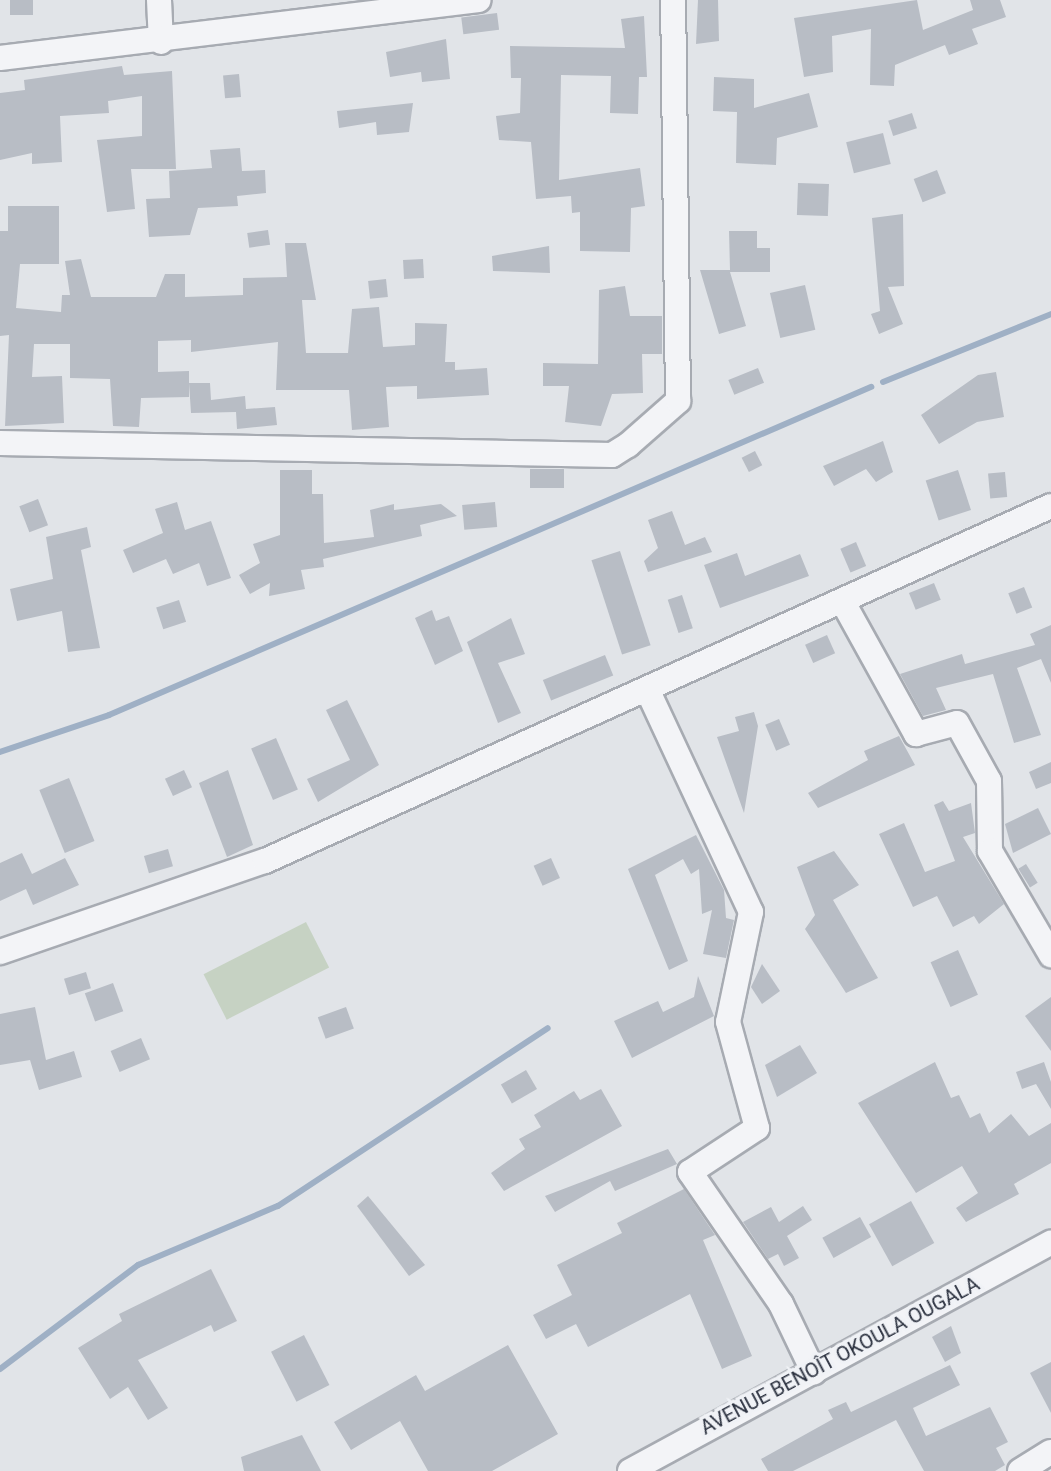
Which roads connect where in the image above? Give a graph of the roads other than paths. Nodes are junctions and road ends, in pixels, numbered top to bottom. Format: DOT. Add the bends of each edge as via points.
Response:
graph roads {
  1 [pos="159,0"];
  2 [pos="479,0"];
  3 [pos="673,0"];
  4 [pos="161,42"];
  5 [pos="0,58"];
  6 [pos="0,443"];
  7 [pos="1051,506"];
  8 [pos="844,604"];
  9 [pos="647,689"];
  10 [pos="0,952"];
  11 [pos="1051,955"];
  12 [pos="1051,1242"];
  13 [pos="814,1373"];
  14 [pos="1051,1452"];
  15 [pos="630,1471"];
  16 [pos="1022,1471"];
  1 -- 4 [label="street"];
  2 -- 4 [label="street"];
  3 -- 6 [label="street" via="678,401 628,445 612,455"];
  4 -- 5 [label="street"];
  7 -- 8 [label="street"];
  8 -- 9 [label="street"];
  8 -- 11 [label="street" via="916,734 957,723 989,781 990,851"];
  9 -- 10 [label="street" via="265,861"];
  9 -- 13 [label="street" via="751,912 728,1022 757,1128 690,1172 781,1304"];
  12 -- 13 [label="street, AVENUE BENOÎT OKOULA OUGALA"];
  13 -- 15 [label="street, AVENUE BENOÎT OKOULA OUGALA"];
  14 -- 16 [label="street"];
}
